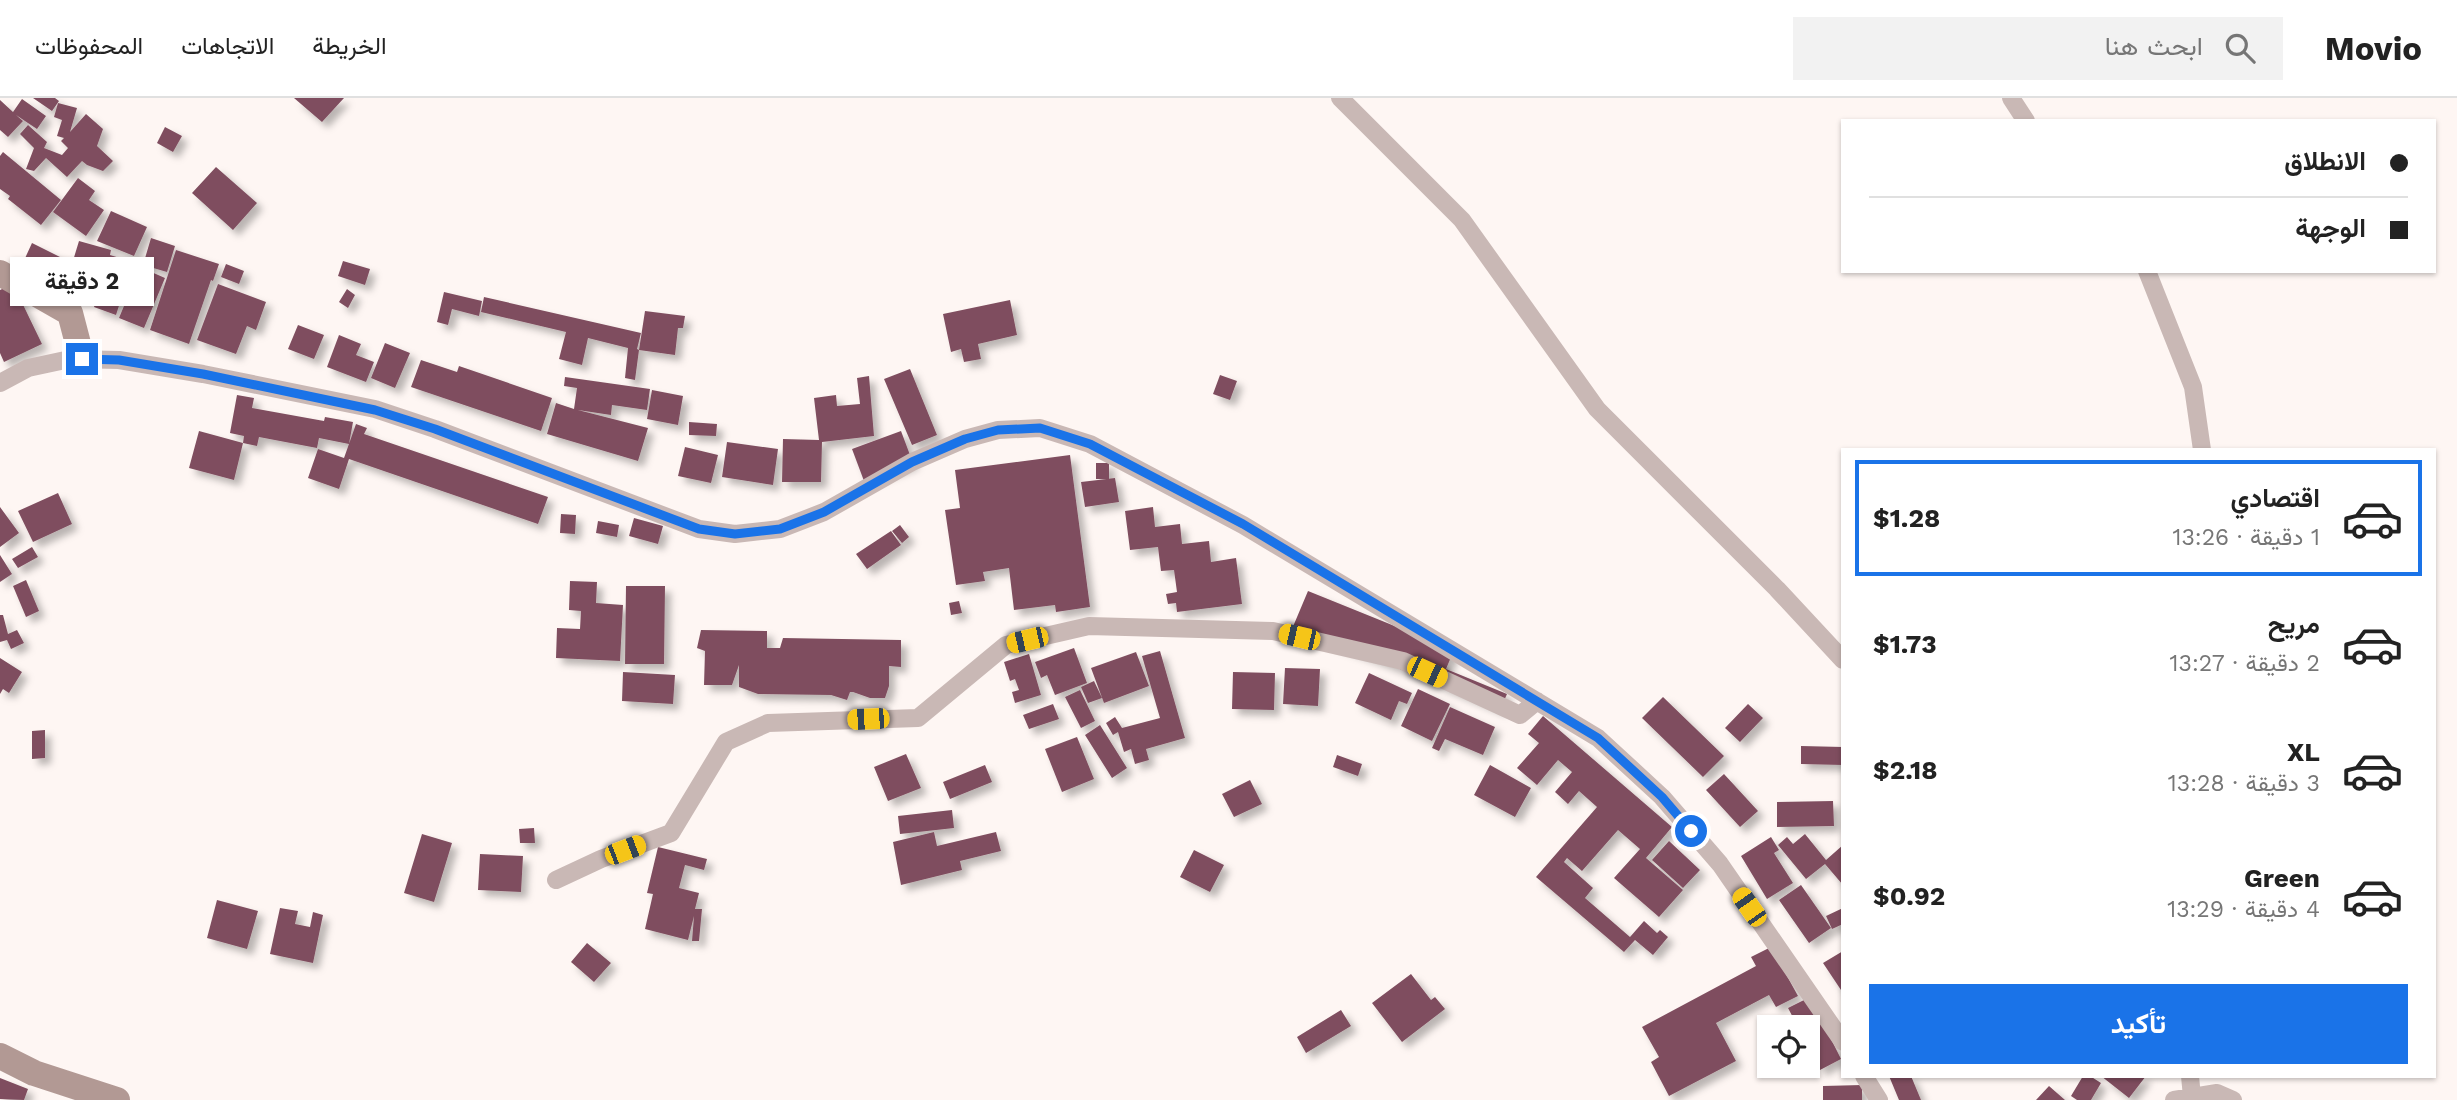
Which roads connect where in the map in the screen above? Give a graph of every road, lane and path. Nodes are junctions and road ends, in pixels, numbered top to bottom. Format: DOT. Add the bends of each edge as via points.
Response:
graph roads {
  1 [pos="1340,98"];
  2 [pos="2011,98"];
  3 [pos="2025,119"];
  4 [pos="0,273"];
  5 [pos="2148,273"];
  6 [pos="82,359"];
  7 [pos="0,383"];
  8 [pos="2202,448"];
  9 [pos="1841,658"];
  10 [pos="1537,701"];
  11 [pos="556,880"];
  12 [pos="1841,1039"];
  13 [pos="0,1056"];
  14 [pos="1865,1078"];
  15 [pos="2189,1078"];
  16 [pos="2183,1099"];
  17 [pos="117,1100"];
  18 [pos="1879,1100"];
  19 [pos="2233,1100"];
  1 -- 9 [label="street" via="1462,220 1597,409"];
  2 -- 3 [label="street"];
  4 -- 6 [label="street" via="70,313"];
  5 -- 8 [label="street" via="2193,387"];
  6 -- 7 [label="street" via="29,368"];
  6 -- 10 [label="street" via="119,360 203,374 375,410 699,529 735,534 780,529 824,512 912,462 965,439 998,430 1040,428 1090,444 1243,524"];
  10 -- 11 [label="street" via="1520,715 1403,661 1273,631 1089,626 1006,645 918,718 768,723 726,742 671,833"];
  10 -- 12 [label="street" via="1598,738 1662,797 1720,864"];
  13 -- 17 [label="street" via="34,1073"];
  14 -- 18 [label="street"];
  15 -- 16 [label="street"];
  16 -- 19 [label="street" via="2217,1093"];
}
